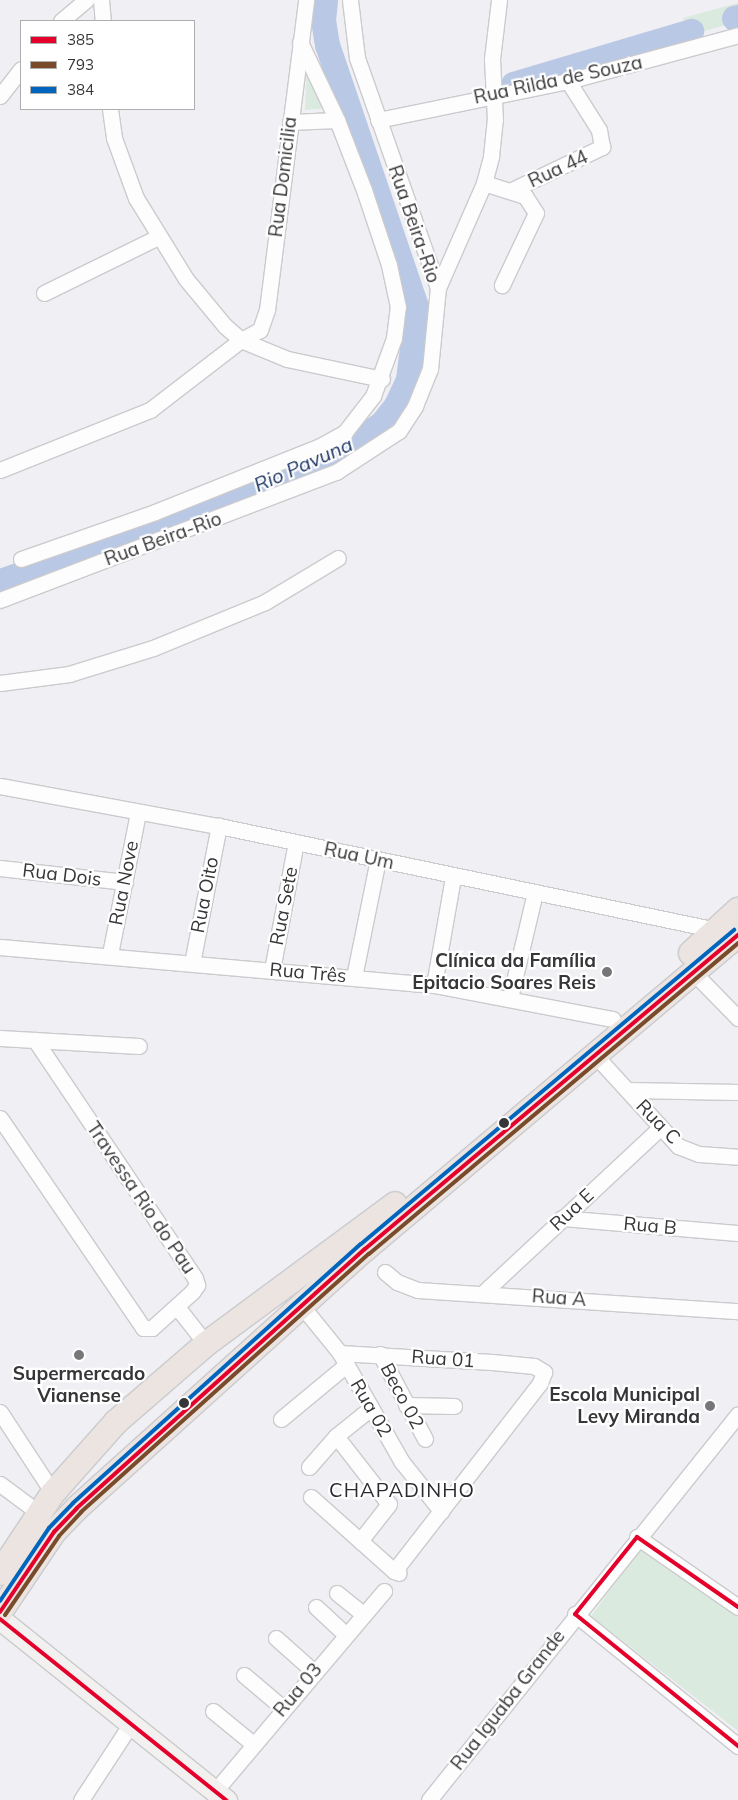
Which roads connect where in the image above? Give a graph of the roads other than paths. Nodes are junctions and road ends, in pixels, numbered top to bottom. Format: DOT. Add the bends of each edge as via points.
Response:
graph roads {
  1 [pos="86,0"];
  2 [pos="101,0"];
  3 [pos="306,0"];
  4 [pos="350,0"];
  5 [pos="499,0"];
  6 [pos="62,20"];
  7 [pos="103,20"];
  8 [pos="738,34"];
  9 [pos="300,42"];
  10 [pos="20,70"];
  11 [pos="568,81"];
  12 [pos="494,95"];
  13 [pos="0,96"];
  14 [pos="110,110"];
  15 [pos="338,120"];
  16 [pos="378,120"];
  17 [pos="290,122"];
  18 [pos="484,183"];
  19 [pos="514,189"];
  20 [pos="158,237"];
  21 [pos="502,285"];
  22 [pos="438,288"];
  23 [pos="44,293"];
  24 [pos="241,340"];
  25 [pos="382,379"];
  26 [pos="0,470"];
  27 [pos="338,558"];
  28 [pos="21,559"];
  29 [pos="0,600"];
  30 [pos="0,683"];
  31 [pos="0,786"];
  32 [pos="138,813"];
  33 [pos="219,826"];
  34 [pos="296,842"];
  35 [pos="378,859"];
  36 [pos="0,868"];
  37 [pos="453,877"];
  38 [pos="125,882"];
  39 [pos="535,892"];
  40 [pos="738,910"];
  41 [pos="728,932"];
  42 [pos="0,947"];
  43 [pos="110,954"];
  44 [pos="192,963"];
  45 [pos="272,970"];
  46 [pos="692,971"];
  47 [pos="354,977"];
  48 [pos="434,985"];
  49 [pos="510,998"];
  50 [pos="738,1018"];
  51 [pos="613,1019"];
  52 [pos="0,1038"];
  53 [pos="36,1040"];
  54 [pos="139,1046"];
  55 [pos="594,1054"];
  56 [pos="628,1090"];
  57 [pos="738,1092"];
  58 [pos="0,1118"];
  59 [pos="660,1128"];
  60 [pos="738,1157"];
  61 [pos="562,1218"];
  62 [pos="738,1234"];
  63 [pos="385,1272"];
  64 [pos="484,1292"];
  65 [pos="302,1306"];
  66 [pos="176,1307"];
  67 [pos="738,1312"];
  68 [pos="206,1344"];
  69 [pos="380,1354"];
  70 [pos="343,1359"];
  71 [pos="168,1374"];
  72 [pos="194,1402"];
  73 [pos="406,1405"];
  74 [pos="454,1406"];
  75 [pos="371,1408"];
  76 [pos="0,1412"];
  77 [pos="738,1414"];
  78 [pos="281,1419"];
  79 [pos="116,1422"];
  80 [pos="336,1436"];
  81 [pos="425,1439"];
  82 [pos="138,1455"];
  83 [pos="308,1466"];
  84 [pos="0,1484"];
  85 [pos="53,1493"];
  86 [pos="311,1497"];
  87 [pos="441,1511"];
  88 [pos="39,1513"];
  89 [pos="637,1537"];
  90 [pos="360,1541"];
  91 [pos="0,1573"];
  92 [pos="384,1591"];
  93 [pos="337,1593"];
  94 [pos="316,1607"];
  95 [pos="738,1607"];
  96 [pos="0,1612"];
  97 [pos="362,1613"];
  98 [pos="575,1614"];
  99 [pos="0,1619"];
  100 [pos="345,1634"];
  101 [pos="276,1638"];
  102 [pos="313,1671"];
  103 [pos="244,1676"];
  104 [pos="283,1708"];
  105 [pos="213,1712"];
  106 [pos="130,1725"];
  107 [pos="252,1743"];
  108 [pos="738,1746"];
  109 [pos="220,1796"];
  110 [pos="81,1800"];
  111 [pos="429,1800"];
  1 -- 6 [label="street"];
  2 -- 7 [label="street"];
  3 -- 9 [label="street, Rua Domicilia"];
  4 -- 16 [label="street, Rua Beira-Rio" via="356,58"];
  5 -- 12 [label="street" via="493,37"];
  8 -- 11 [label="street, Rua Rilda de Souza"];
  9 -- 15 [label="street"];
  9 -- 17 [label="street, Rua Domicilia"];
  10 -- 13 [label="street"];
  11 -- 12 [label="street, Rua Rilda de Souza"];
  11 -- 19 [label="street, Rua 44" via="599,130 602,147"];
  12 -- 16 [label="street, Rua Rilda de Souza"];
  12 -- 18 [label="street" via="494,137"];
  14 -- 20 [label="street" via="124,167"];
  15 -- 17 [label="street"];
  15 -- 25 [label="street" via="389,265 398,307"];
  16 -- 22 [label="street, Rua Beira-Rio"];
  17 -- 24 [label="street, Rua Domicilia" via="267,310 260,330"];
  18 -- 19 [label="street"];
  18 -- 22 [label="street"];
  19 -- 21 [label="street" via="531,201 536,213"];
  20 -- 23 [label="street"];
  20 -- 24 [label="street" via="197,293"];
  22 -- 29 [label="street, Rua Beira-Rio" via="430,369 415,406 399,431 369,454 336,472 214,521"];
  24 -- 25 [label="street" via="287,359"];
  24 -- 26 [label="street, Rua Domicilia" via="150,410"];
  25 -- 28 [label="street" via="362,413 344,432 320,446 155,512"];
  27 -- 30 [label="street" via="264,602 153,648 69,674"];
  31 -- 32 [label="street, Rua Um"];
  32 -- 33 [label="street, Rua Um"];
  32 -- 38 [label="street, Rua Nove"];
  33 -- 34 [label="street, Rua Um"];
  33 -- 44 [label="street, Rua Oito"];
  34 -- 35 [label="street, Rua Um"];
  34 -- 45 [label="street, Rua Sete"];
  35 -- 37 [label="street, Rua Um"];
  35 -- 47 [label="street"];
  36 -- 38 [label="street, Rua Dois"];
  37 -- 39 [label="street, Rua Um"];
  37 -- 48 [label="street"];
  38 -- 43 [label="street, Rua Nove"];
  39 -- 41 [label="street, Rua Um"];
  39 -- 49 [label="street"];
  40 -- 41 [label="main road"];
  41 -- 46 [label="main road"];
  41 -- 51 [label="main road"];
  42 -- 43 [label="street, Rua Três"];
  43 -- 44 [label="street, Rua Três"];
  44 -- 45 [label="street, Rua Três"];
  45 -- 47 [label="street, Rua Três"];
  46 -- 50 [label="street"];
  46 -- 55 [label="main road"];
  47 -- 48 [label="street, Rua Três"];
  48 -- 49 [label="street, Rua Três"];
  49 -- 51 [label="street, Rua Três"];
  51 -- 68 [label="main road" via="391,1207"];
  52 -- 53 [label="street"];
  53 -- 54 [label="street"];
  53 -- 66 [label="street, Travessa Rio do Pau" via="195,1278 198,1285"];
  55 -- 56 [label="street, Rua C"];
  55 -- 65 [label="main road"];
  56 -- 57 [label="street"];
  56 -- 59 [label="street, Rua C"];
  58 -- 66 [label="street, Travessa Rio do Pau" via="143,1328 152,1328"];
  59 -- 60 [label="street, Rua C" via="687,1150"];
  59 -- 61 [label="street, Rua E"];
  61 -- 62 [label="street, Rua B"];
  61 -- 64 [label="street, Rua E"];
  63 -- 64 [label="street, Rua A" via="398,1282 418,1290"];
  64 -- 67 [label="street, Rua A"];
  65 -- 70 [label="street, Rua 02"];
  65 -- 72 [label="main road"];
  66 -- 68 [label="street"];
  68 -- 71 [label="main road"];
  69 -- 70 [label="street, Rua 01"];
  69 -- 73 [label="street, Beco 02"];
  69 -- 87 [label="street, Rua 01" via="534,1366 544,1372 540,1383"];
  70 -- 75 [label="street, Rua 02"];
  70 -- 78 [label="street"];
  71 -- 72 [label="main road" via="170,1397 184,1403"];
  71 -- 79 [label="main road"];
  72 -- 82 [label="main road"];
  73 -- 74 [label="street"];
  73 -- 81 [label="street, Beco 02"];
  75 -- 80 [label="street"];
  75 -- 87 [label="street, Rua 02" via="402,1462"];
  76 -- 85 [label="street"];
  77 -- 89 [label="street, Rua Iguaba Grande"];
  79 -- 82 [label="main road" via="131,1422 138,1427 142,1442"];
  79 -- 85 [label="main road"];
  80 -- 83 [label="street"];
  80 -- 90 [label="street" via="389,1504"];
  82 -- 96 [label="main road" via="54,1532"];
  84 -- 88 [label="street"];
  85 -- 88 [label="main road"];
  86 -- 90 [label="street"];
  87 -- 90 [label="street" via="397,1569"];
  88 -- 91 [label="main road"];
  89 -- 95 [label="street"];
  89 -- 98 [label="street, Rua Iguaba Grande"];
  92 -- 97 [label="street, Rua 03"];
  93 -- 97 [label="street"];
  94 -- 100 [label="street"];
  97 -- 100 [label="street, Rua 03"];
  98 -- 108 [label="street"];
  98 -- 111 [label="street, Rua Iguaba Grande"];
  99 -- 106 [label="street"];
  100 -- 102 [label="street, Rua 03"];
  101 -- 102 [label="street"];
  102 -- 104 [label="street, Rua 03"];
  103 -- 104 [label="street"];
  104 -- 107 [label="street, Rua 03"];
  105 -- 107 [label="street"];
  106 -- 109 [label="street"];
  106 -- 110 [label="street"];
  107 -- 109 [label="street, Rua 03"];
}
